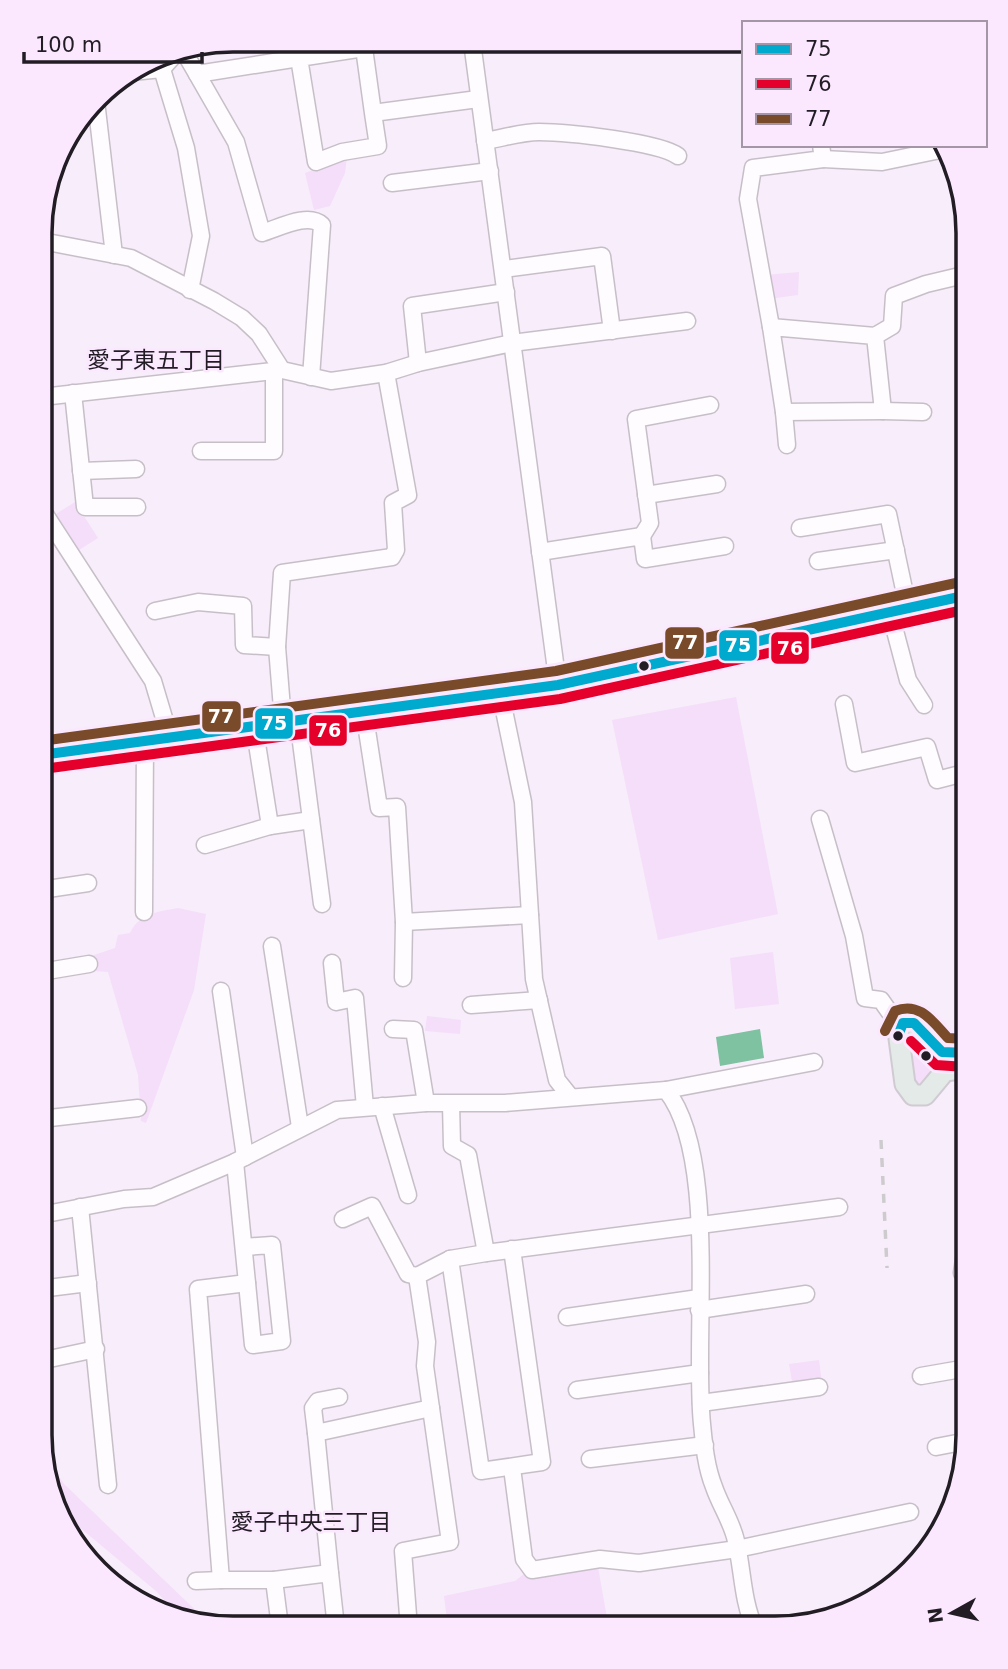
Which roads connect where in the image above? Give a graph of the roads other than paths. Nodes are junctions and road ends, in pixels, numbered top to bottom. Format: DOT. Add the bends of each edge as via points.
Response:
graph roads {
  1 [pos="338,52"];
  2 [pos="365,52"];
  3 [pos="473,52"];
  4 [pos="299,58"];
  5 [pos="186,59"];
  6 [pos="166,65"];
  7 [pos="157,69"];
  8 [pos="162,69"];
  9 [pos="197,74"];
  10 [pos="478,99"];
  11 [pos="373,113"];
  12 [pos="97,114"];
  13 [pos="485,141"];
  14 [pos="935,151"];
  15 [pos="822,152"];
  16 [pos="678,156"];
  17 [pos="753,168"];
  18 [pos="735,169"];
  19 [pos="490,171"];
  20 [pos="392,183"];
  21 [pos="52,243"];
  22 [pos="114,255"];
  23 [pos="504,269"];
  24 [pos="956,277"];
  25 [pos="190,289"];
  26 [pos="506,292"];
  27 [pos="687,321"];
  28 [pos="771,327"];
  29 [pos="612,331"];
  30 [pos="875,336"];
  31 [pos="512,343"];
  32 [pos="418,363"];
  33 [pos="278,371"];
  34 [pos="386,373"];
  35 [pos="310,377"];
  36 [pos="73,393"];
  37 [pos="52,396"];
  38 [pos="710,405"];
  39 [pos="883,411"];
  40 [pos="784,412"];
  41 [pos="923,412"];
  42 [pos="787,445"];
  43 [pos="201,451"];
  44 [pos="136,469"];
  45 [pos="81,471"];
  46 [pos="717,484"];
  47 [pos="646,495"];
  48 [pos="137,507"];
  49 [pos="52,525"];
  50 [pos="799,528"];
  51 [pos="642,536"];
  52 [pos="725,546"];
  53 [pos="896,550"];
  54 [pos="540,552"];
  55 [pos="818,561"];
  56 [pos="956,598"];
  57 [pos="908,608"];
  58 [pos="155,611"];
  59 [pos="890,612"];
  60 [pos="278,647"];
  61 [pos="558,685"];
  62 [pos="500,691"];
  63 [pos="844,704"];
  64 [pos="924,705"];
  65 [pos="364,711"];
  66 [pos="291,720"];
  67 [pos="254,725"];
  68 [pos="170,738"];
  69 [pos="145,741"];
  70 [pos="52,754"];
  71 [pos="956,775"];
  72 [pos="820,819"];
  73 [pos="311,820"];
  74 [pos="270,826"];
  75 [pos="205,845"];
  76 [pos="88,883"];
  77 [pos="52,888"];
  78 [pos="321,904"];
  79 [pos="144,912"];
  80 [pos="530,915"];
  81 [pos="404,922"];
  82 [pos="272,946"];
  83 [pos="332,963"];
  84 [pos="89,964"];
  85 [pos="52,970"];
  86 [pos="403,978"];
  87 [pos="221,991"];
  88 [pos="539,1000"];
  89 [pos="471,1005"];
  90 [pos="900,1027"];
  91 [pos="393,1029"];
  92 [pos="955,1053"];
  93 [pos="814,1062"];
  94 [pos="955,1070"];
  95 [pos="666,1090"];
  96 [pos="569,1096"];
  97 [pos="426,1103"];
  98 [pos="451,1104"];
  99 [pos="382,1106"];
  100 [pos="365,1107"];
  101 [pos="138,1108"];
  102 [pos="52,1118"];
  103 [pos="300,1127"];
  104 [pos="240,1160"];
  105 [pos="408,1195"];
  106 [pos="80,1207"];
  107 [pos="839,1207"];
  108 [pos="52,1213"];
  109 [pos="343,1219"];
  110 [pos="698,1225"];
  111 [pos="244,1248"];
  112 [pos="512,1249"];
  113 [pos="485,1253"];
  114 [pos="450,1259"];
  115 [pos="417,1276"];
  116 [pos="88,1283"];
  117 [pos="52,1288"];
  118 [pos="248,1289"];
  119 [pos="277,1293"];
  120 [pos="807,1294"];
  121 [pos="699,1304"];
  122 [pos="567,1317"];
  123 [pos="96,1349"];
  124 [pos="52,1358"];
  125 [pos="955,1370"];
  126 [pos="700,1373"];
  127 [pos="921,1376"];
  128 [pos="819,1387"];
  129 [pos="577,1390"];
  130 [pos="339,1397"];
  131 [pos="701,1403"];
  132 [pos="431,1408"];
  133 [pos="316,1433"];
  134 [pos="955,1443"];
  135 [pos="705,1445"];
  136 [pos="936,1447"];
  137 [pos="590,1459"];
  138 [pos="512,1468"];
  139 [pos="108,1485"];
  140 [pos="910,1512"];
  141 [pos="737,1549"];
  142 [pos="330,1573"];
  143 [pos="221,1580"];
  144 [pos="275,1580"];
  145 [pos="196,1581"];
  146 [pos="279,1616"];
  147 [pos="335,1616"];
  148 [pos="408,1616"];
  149 [pos="750,1616"];
  1 -- 4 [label="street"];
  2 -- 11 [label="street"];
  3 -- 10 [label="street"];
  4 -- 9 [label="street"];
  4 -- 11 [label="street" via="316,162 378,146"];
  5 -- 9 [label="street"];
  6 -- 8 [label="street"];
  7 -- 8 [label="street"];
  8 -- 25 [label="street" via="186,148 201,236"];
  9 -- 35 [label="street" via="236,142 262,233 308,219 323,225"];
  10 -- 11 [label="street"];
  10 -- 13 [label="street"];
  12 -- 22 [label="street"];
  13 -- 16 [label="street" via="536,132 570,134"];
  13 -- 19 [label="street"];
  14 -- 15 [label="street" via="882,162"];
  15 -- 17 [label="street"];
  17 -- 18 [label="street"];
  17 -- 28 [label="street" via="748,199"];
  19 -- 20 [label="street"];
  19 -- 23 [label="street"];
  21 -- 22 [label="street"];
  22 -- 25 [label="street" via="131,258"];
  23 -- 26 [label="street"];
  23 -- 29 [label="street" via="602,256"];
  24 -- 30 [label="street" via="894,296 892,326"];
  25 -- 33 [label="street" via="242,318 271,348"];
  26 -- 31 [label="street"];
  26 -- 32 [label="street" via="412,306"];
  27 -- 29 [label="street"];
  28 -- 30 [label="street"];
  28 -- 40 [label="street"];
  29 -- 31 [label="street"];
  30 -- 39 [label="street"];
  31 -- 32 [label="street"];
  31 -- 54 [label="street"];
  32 -- 34 [label="street"];
  33 -- 35 [label="street"];
  33 -- 36 [label="street"];
  33 -- 43 [label="street" via="274,450"];
  34 -- 35 [label="street" via="331,381"];
  34 -- 60 [label="street" via="408,495 393,503 396,550 391,556 282,573"];
  36 -- 37 [label="street"];
  36 -- 45 [label="street"];
  38 -- 47 [label="street" via="636,419"];
  39 -- 40 [label="street"];
  39 -- 41 [label="street"];
  40 -- 42 [label="street"];
  44 -- 45 [label="street"];
  45 -- 48 [label="street" via="85,507"];
  46 -- 47 [label="street"];
  47 -- 51 [label="street" via="650,523"];
  49 -- 68 [label="street" via="153,681"];
  50 -- 53 [label="street" via="887,514"];
  51 -- 52 [label="street" via="645,559"];
  51 -- 54 [label="street"];
  53 -- 55 [label="street"];
  53 -- 57 [label="street"];
  54 -- 61 [label="street"];
  56 -- 57 [label="street"];
  57 -- 59 [label="street"];
  58 -- 60 [label="street" via="198,602 243,606 244,645"];
  59 -- 61 [label="street"];
  59 -- 64 [label="street" via="908,680"];
  60 -- 66 [label="street"];
  61 -- 62 [label="street"];
  62 -- 65 [label="street"];
  62 -- 80 [label="street" via="523,802"];
  63 -- 71 [label="street" via="855,763 927,747 937,780"];
  65 -- 66 [label="street"];
  65 -- 81 [label="street" via="379,808 397,807"];
  66 -- 67 [label="street"];
  66 -- 73 [label="street"];
  67 -- 68 [label="street"];
  67 -- 74 [label="street"];
  68 -- 69 [label="street"];
  69 -- 70 [label="street"];
  69 -- 79 [label="street"];
  72 -- 90 [label="street" via="854,936 865,998 881,1000"];
  73 -- 74 [label="street"];
  73 -- 78 [label="street"];
  74 -- 75 [label="street"];
  76 -- 77 [label="street"];
  80 -- 81 [label="street"];
  80 -- 88 [label="street"];
  81 -- 86 [label="street"];
  82 -- 103 [label="street"];
  83 -- 100 [label="street" via="336,1002 355,998"];
  84 -- 85 [label="street"];
  87 -- 104 [label="street"];
  88 -- 89 [label="street"];
  88 -- 96 [label="street" via="558,1080"];
  90 -- 92 [label="main road" via="914,1023 942,1052"];
  90 -- 94 [label="main road" via="905,1084 913,1095 925,1095 945,1071"];
  91 -- 97 [label="street" via="418,1026"];
  93 -- 95 [label="street"];
  95 -- 96 [label="street"];
  95 -- 110 [label="street" via="676,1101 689,1134"];
  96 -- 98 [label="street"];
  97 -- 98 [label="street"];
  97 -- 99 [label="street"];
  98 -- 113 [label="street" via="452,1146 468,1155"];
  99 -- 100 [label="street"];
  99 -- 105 [label="street"];
  100 -- 103 [label="street" via="337,1110"];
  101 -- 102 [label="street"];
  103 -- 104 [label="street"];
  104 -- 106 [label="street" via="153,1197"];
  104 -- 111 [label="street"];
  106 -- 108 [label="street"];
  106 -- 116 [label="street"];
  107 -- 110 [label="street"];
  109 -- 115 [label="street" via="372,1206 408,1274"];
  110 -- 112 [label="street"];
  110 -- 121 [label="street"];
  111 -- 118 [label="street"];
  111 -- 119 [label="street" via="272,1245"];
  112 -- 113 [label="street"];
  112 -- 138 [label="street" via="542,1462"];
  113 -- 114 [label="street"];
  114 -- 115 [label="street"];
  114 -- 138 [label="street" via="481,1471"];
  115 -- 132 [label="street"];
  116 -- 117 [label="street"];
  116 -- 123 [label="street"];
  118 -- 119 [label="street"];
  118 -- 119 [label="street" via="253,1345 282,1341"];
  118 -- 143 [label="street" via="198,1289"];
  120 -- 121 [label="street"];
  121 -- 122 [label="street"];
  121 -- 126 [label="street"];
  123 -- 124 [label="street"];
  123 -- 139 [label="street"];
  125 -- 127 [label="street"];
  126 -- 129 [label="street"];
  126 -- 131 [label="street"];
  128 -- 131 [label="street"];
  130 -- 133 [label="street" via="318,1401 313,1408"];
  131 -- 135 [label="street"];
  132 -- 133 [label="street"];
  132 -- 148 [label="street" via="450,1542 403,1551"];
  133 -- 142 [label="street"];
  134 -- 136 [label="street"];
  135 -- 137 [label="street"];
  135 -- 141 [label="street" via="713,1486"];
  138 -- 141 [label="street" via="524,1559 532,1570 600,1559 639,1563"];
  140 -- 141 [label="street"];
  141 -- 149 [label="street"];
  142 -- 144 [label="street"];
  142 -- 147 [label="street"];
  143 -- 144 [label="street"];
  143 -- 145 [label="street"];
  144 -- 146 [label="street"];
}
